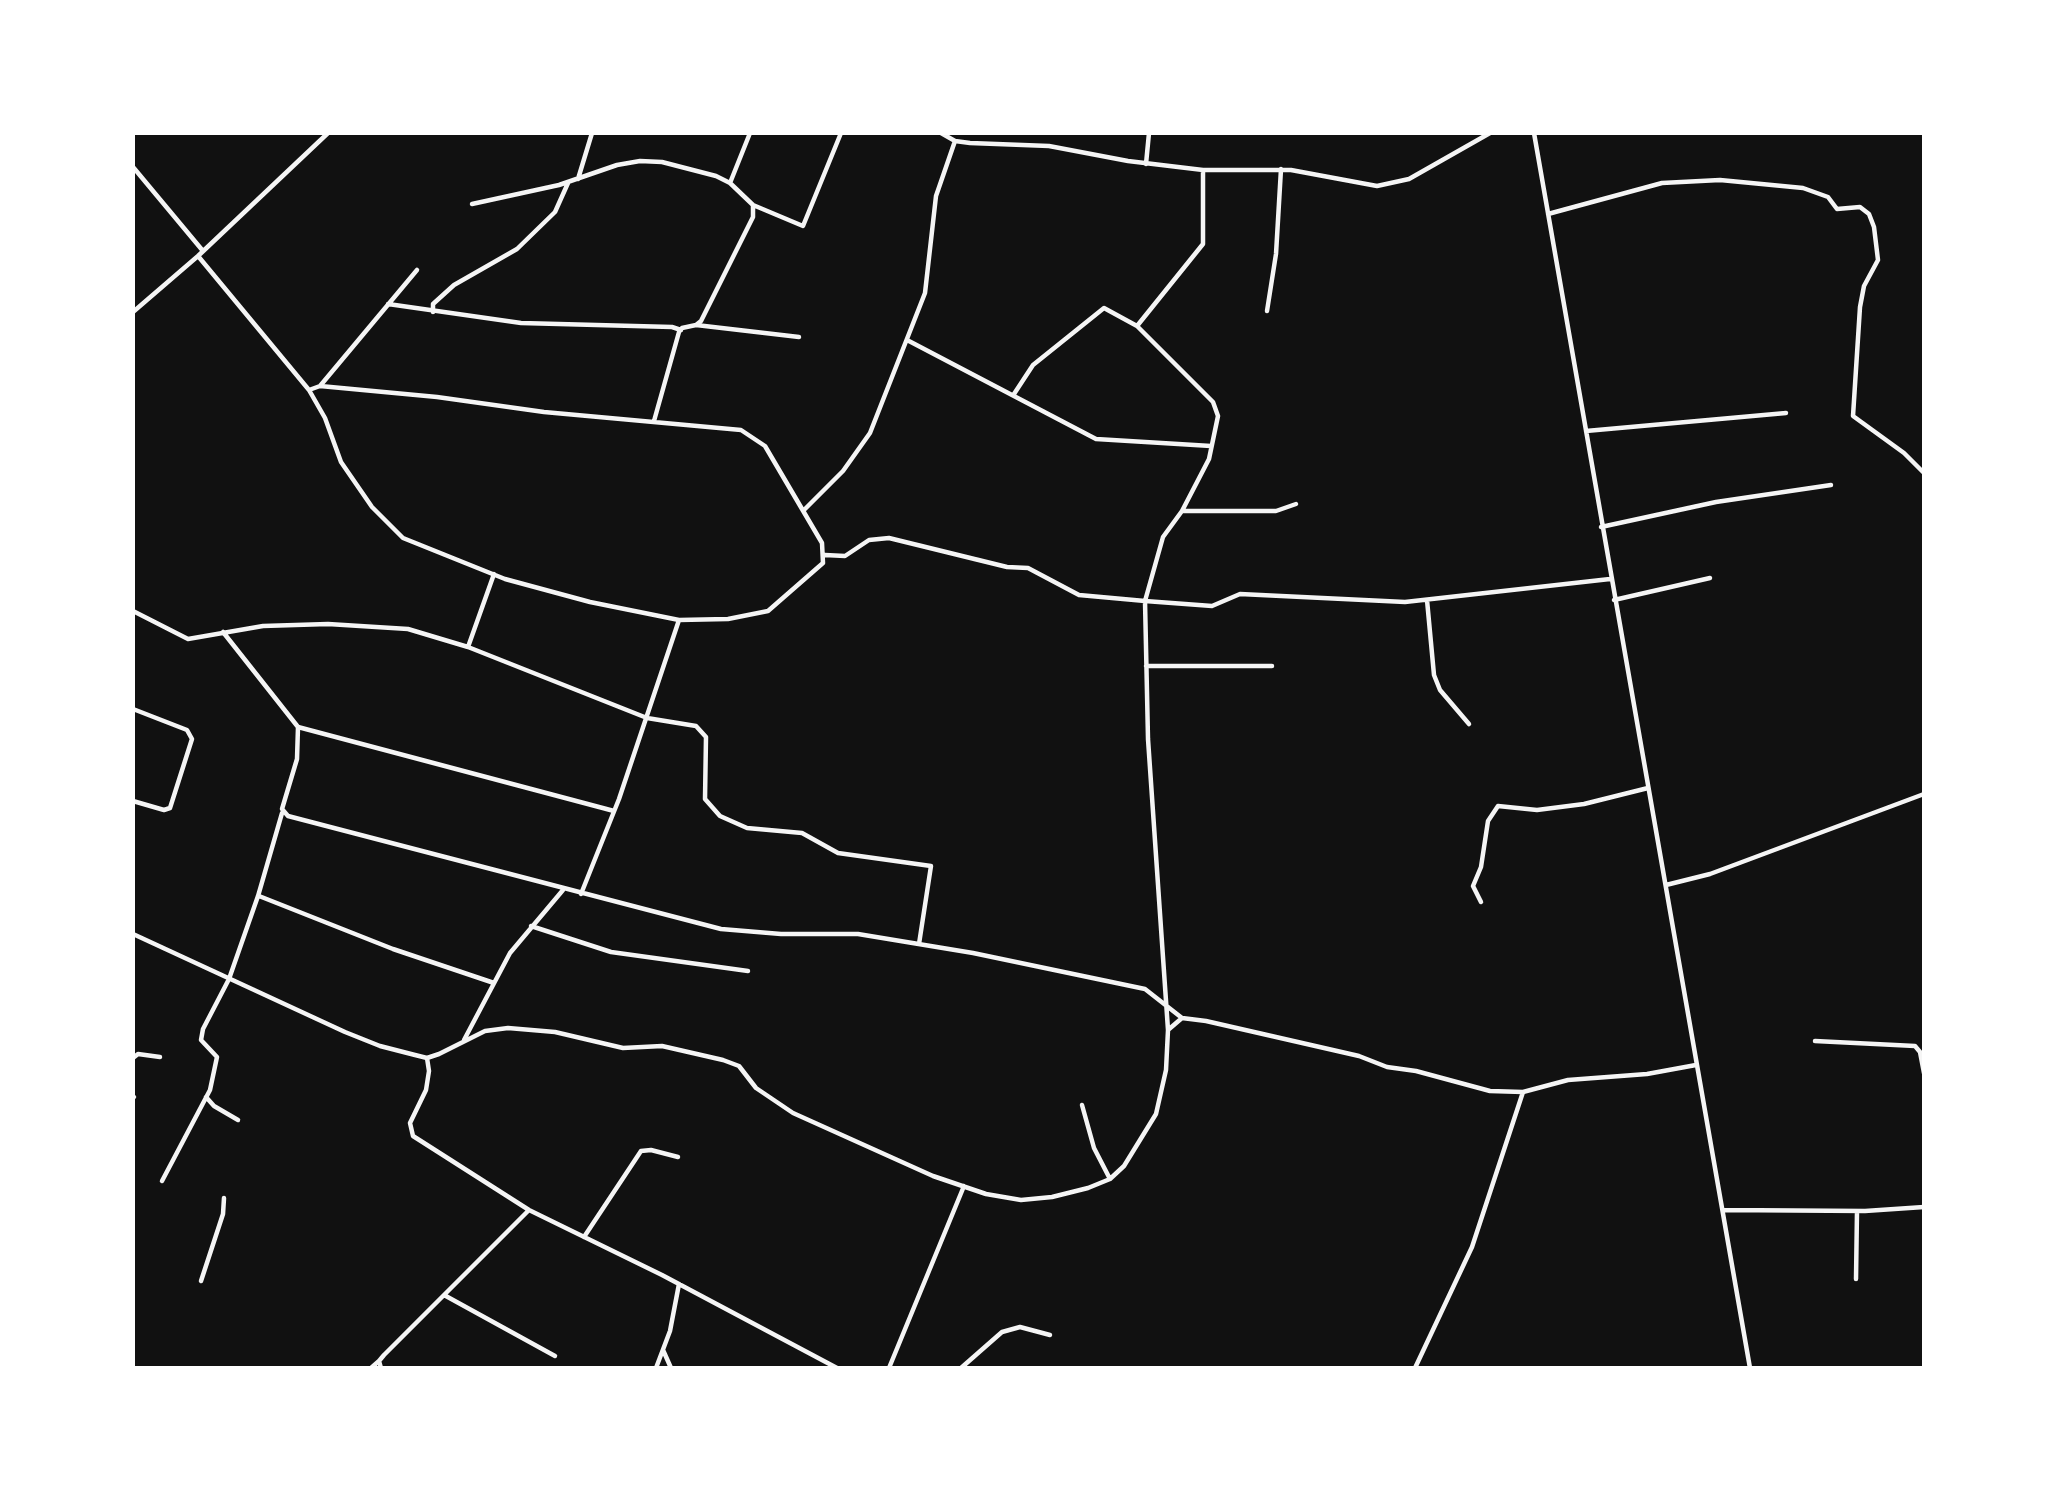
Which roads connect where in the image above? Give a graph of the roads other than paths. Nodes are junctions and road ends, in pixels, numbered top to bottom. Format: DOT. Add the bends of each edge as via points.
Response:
graph roads {
  1 [pos="328,133"];
  2 [pos="592,133"];
  3 [pos="750,133"];
  4 [pos="841,133"];
  5 [pos="941,133"];
  6 [pos="1149,133"];
  7 [pos="1490,133"];
  8 [pos="1534,133"];
  9 [pos="955,141"];
  10 [pos="1146,164"];
  11 [pos="133,167"];
  12 [pos="1281,169"];
  13 [pos="1203,170"];
  14 [pos="578,180"];
  15 [pos="568,183"];
  16 [pos="730,183"];
  17 [pos="472,204"];
  18 [pos="753,205"];
  19 [pos="1548,214"];
  20 [pos="203,251"];
  21 [pos="198,256"];
  22 [pos="417,270"];
  23 [pos="388,304"];
  24 [pos="1267,311"];
  25 [pos="133,312"];
  26 [pos="433,312"];
  27 [pos="696,325"];
  28 [pos="1137,326"];
  29 [pos="681,330"];
  30 [pos="799,337"];
  31 [pos="907,340"];
  32 [pos="319,386"];
  33 [pos="309,390"];
  34 [pos="1014,394"];
  35 [pos="1786,412"];
  36 [pos="654,421"];
  37 [pos="1586,431"];
  38 [pos="1211,446"];
  39 [pos="1924,473"];
  40 [pos="1831,485"];
  41 [pos="1296,504"];
  42 [pos="804,510"];
  43 [pos="1182,511"];
  44 [pos="1601,527"];
  45 [pos="825,555"];
  46 [pos="494,574"];
  47 [pos="1710,578"];
  48 [pos="1611,579"];
  49 [pos="1427,600"];
  50 [pos="1614,600"];
  51 [pos="1144,601"];
  52 [pos="133,611"];
  53 [pos="679,620"];
  54 [pos="223,632"];
  55 [pos="468,647"];
  56 [pos="1146,666"];
  57 [pos="1272,666"];
  58 [pos="133,709"];
  59 [pos="647,718"];
  60 [pos="1469,724"];
  61 [pos="298,727"];
  62 [pos="1648,788"];
  63 [pos="1924,794"];
  64 [pos="133,802"];
  65 [pos="614,811"];
  66 [pos="282,813"];
  67 [pos="1666,885"];
  68 [pos="563,890"];
  69 [pos="581,894"];
  70 [pos="258,896"];
  71 [pos="1481,901"];
  72 [pos="531,926"];
  73 [pos="133,934"];
  74 [pos="919,944"];
  75 [pos="748,971"];
  76 [pos="229,979"];
  77 [pos="494,983"];
  78 [pos="1164,1004"];
  79 [pos="1182,1018"];
  80 [pos="1168,1030"];
  81 [pos="464,1041"];
  82 [pos="1815,1041"];
  83 [pos="160,1057"];
  84 [pos="133,1058"];
  85 [pos="427,1058"];
  86 [pos="1696,1065"];
  87 [pos="1924,1073"];
  88 [pos="1523,1092"];
  89 [pos="206,1097"];
  90 [pos="1083,1105"];
  91 [pos="238,1120"];
  92 [pos="678,1157"];
  93 [pos="1110,1179"];
  94 [pos="162,1181"];
  95 [pos="964,1186"];
  96 [pos="224,1198"];
  97 [pos="1924,1207"];
  98 [pos="530,1210"];
  99 [pos="1723,1210"];
  100 [pos="1857,1211"];
  101 [pos="584,1237"];
  102 [pos="1856,1279"];
  103 [pos="201,1280"];
  104 [pos="679,1284"];
  105 [pos="444,1295"];
  106 [pos="1050,1335"];
  107 [pos="663,1350"];
  108 [pos="555,1356"];
  109 [pos="379,1361"];
  110 [pos="371,1368"];
  111 [pos="381,1368"];
  112 [pos="656,1368"];
  113 [pos="671,1368"];
  114 [pos="836,1368"];
  115 [pos="889,1368"];
  116 [pos="961,1368"];
  117 [pos="1415,1368"];
  118 [pos="1750,1368"];
  1 -- 20 [label="street"];
  2 -- 14 [label="street"];
  3 -- 16 [label="street"];
  4 -- 18 [label="street" via="803,226"];
  5 -- 9 [label="street"];
  6 -- 10 [label="street"];
  7 -- 12 [label="street" via="1395,185 1360,185"];
  8 -- 19 [label="street"];
  9 -- 10 [label="street" via="1049,146"];
  9 -- 31 [label="street" via="936,196 925,293"];
  10 -- 13 [label="street"];
  11 -- 20 [label="street"];
  12 -- 13 [label="street"];
  12 -- 24 [label="street"];
  13 -- 28 [label="street" via="1202,244"];
  14 -- 15 [label="street"];
  14 -- 16 [label="street" via="617,165 662,162"];
  15 -- 17 [label="street"];
  15 -- 26 [label="street" via="555,212 517,249 454,285 433,304"];
  16 -- 18 [label="street"];
  18 -- 27 [label="street" via="753,217"];
  19 -- 37 [label="street"];
  19 -- 39 [label="street" via="1662,184 1720,180 1803,188 1828,197 1837,209 1860,207 1874,227 1878,260 1864,285 1860,307 1853,416"];
  20 -- 21 [label="street"];
  21 -- 25 [label="street"];
  21 -- 33 [label="street"];
  22 -- 23 [label="street"];
  23 -- 26 [label="street"];
  23 -- 32 [label="street"];
  26 -- 29 [label="street" via="521,323"];
  27 -- 29 [label="street"];
  27 -- 30 [label="street"];
  28 -- 34 [label="street" via="1104,308 1033,365"];
  28 -- 38 [label="street" via="1213,402 1218,416"];
  29 -- 36 [label="street"];
  31 -- 34 [label="street"];
  31 -- 42 [label="street" via="860,450"];
  32 -- 33 [label="street"];
  32 -- 36 [label="street"];
  33 -- 46 [label="street" via="341,462 388,525 416,545"];
  34 -- 38 [label="street" via="1096,439"];
  35 -- 37 [label="street"];
  36 -- 42 [label="street" via="750,434 765,446"];
  37 -- 44 [label="street"];
  38 -- 43 [label="street"];
  40 -- 44 [label="street" via="1716,502"];
  41 -- 43 [label="street" via="1276,512"];
  42 -- 45 [label="street"];
  43 -- 51 [label="street" via="1163,537"];
  44 -- 48 [label="street"];
  45 -- 51 [label="street" via="845,556 869,540 889,538 1028,568 1079,596"];
  45 -- 53 [label="street" via="823,563 768,611 728,619"];
  46 -- 53 [label="street"];
  46 -- 55 [label="street"];
  47 -- 50 [label="street"];
  48 -- 49 [label="street"];
  48 -- 50 [label="street"];
  49 -- 51 [label="street" via="1240,594 1212,606"];
  49 -- 60 [label="street" via="1434,676"];
  50 -- 62 [label="street"];
  51 -- 56 [label="street"];
  52 -- 54 [label="street" via="188,639"];
  53 -- 59 [label="street"];
  54 -- 55 [label="street" via="302,625 385,627 426,633"];
  54 -- 61 [label="street"];
  55 -- 59 [label="street"];
  56 -- 57 [label="street"];
  56 -- 78 [label="street"];
  58 -- 64 [label="street" via="187,730 192,739 170,808"];
  59 -- 65 [label="street"];
  59 -- 74 [label="street" via="696,726 705,732 705,799 728,820 747,828 802,833 838,853 931,866"];
  61 -- 65 [label="street"];
  61 -- 66 [label="street" via="297,759"];
  62 -- 67 [label="street"];
  62 -- 71 [label="street" via="1537,810 1498,806 1488,821 1481,867 1473,886"];
  63 -- 67 [label="street" via="1710,874"];
  65 -- 69 [label="street"];
  66 -- 68 [label="street"];
  66 -- 70 [label="street"];
  67 -- 86 [label="street"];
  68 -- 69 [label="street"];
  68 -- 72 [label="street"];
  69 -- 74 [label="street" via="721,929 781,934 842,932"];
  70 -- 76 [label="street"];
  70 -- 77 [label="street"];
  72 -- 75 [label="street" via="611,952"];
  72 -- 77 [label="street"];
  73 -- 76 [label="street"];
  74 -- 78 [label="street" via="1145,989"];
  76 -- 85 [label="street" via="380,1046"];
  76 -- 89 [label="street" via="201,1040 217,1057"];
  77 -- 81 [label="street"];
  78 -- 79 [label="street"];
  78 -- 80 [label="street"];
  79 -- 80 [label="street"];
  79 -- 88 [label="street" via="1359,1056 1490,1091"];
  80 -- 93 [label="street" via="1166,1070 1156,1114 1137,1150"];
  81 -- 85 [label="street"];
  81 -- 95 [label="street" via="495,1028 532,1030 607,1046 662,1046 723,1060 739,1066 756,1088 793,1113"];
  82 -- 87 [label="street" via="1915,1046"];
  83 -- 84 [label="street" via="138,1054"];
  85 -- 98 [label="street" via="426,1090 410,1124 413,1136"];
  86 -- 88 [label="street" via="1568,1080"];
  86 -- 99 [label="street"];
  88 -- 117 [label="street" via="1472,1247"];
  89 -- 91 [label="street"];
  89 -- 94 [label="street"];
  90 -- 93 [label="street" via="1094,1148"];
  92 -- 101 [label="street" via="641,1151"];
  93 -- 95 [label="street" via="1052,1197 1021,1200"];
  95 -- 115 [label="street"];
  96 -- 103 [label="street"];
  97 -- 100 [label="street"];
  98 -- 101 [label="street"];
  98 -- 105 [label="street"];
  99 -- 100 [label="street"];
  99 -- 118 [label="street"];
  100 -- 102 [label="street"];
  101 -- 104 [label="street"];
  104 -- 107 [label="street"];
  104 -- 114 [label="street"];
  105 -- 108 [label="street"];
  105 -- 109 [label="street"];
  106 -- 116 [label="street" via="1020,1327 1002,1332"];
  107 -- 112 [label="street"];
  107 -- 113 [label="street"];
  109 -- 110 [label="street"];
  109 -- 111 [label="street"];
}
